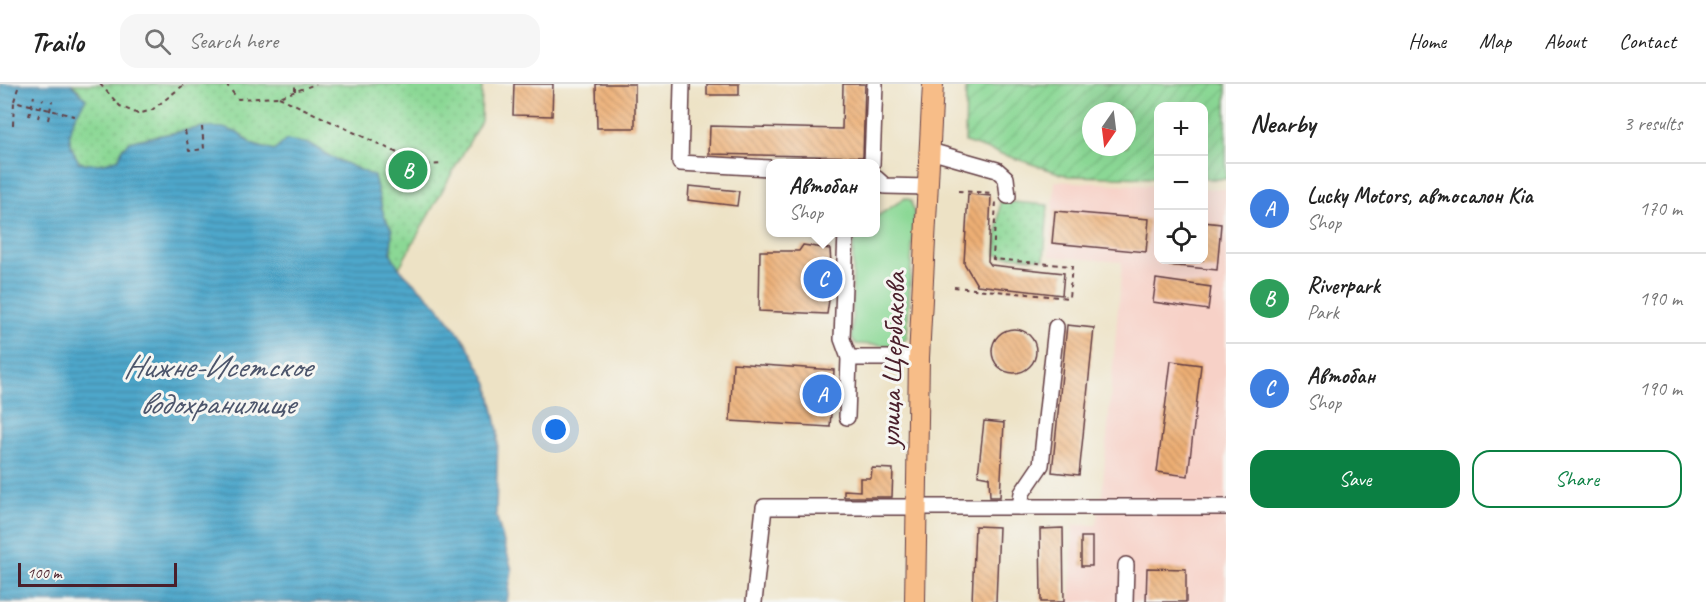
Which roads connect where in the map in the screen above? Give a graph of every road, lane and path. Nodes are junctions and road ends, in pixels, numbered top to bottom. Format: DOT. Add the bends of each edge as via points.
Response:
graph roads {
  1 [pos="100,84"];
  2 [pos="185,84"];
  3 [pos="226,84"];
  4 [pos="295,84"];
  5 [pos="316,84"];
  6 [pos="682,84"];
  7 [pos="875,84"];
  8 [pos="933,84"];
  9 [pos="18,88"];
  10 [pos="295,91"];
  11 [pos="34,96"];
  12 [pos="279,97"];
  13 [pos="43,99"];
  14 [pos="14,101"];
  15 [pos="52,101"];
  16 [pos="31,106"];
  17 [pos="41,108"];
  18 [pos="50,110"];
  19 [pos="29,116"];
  20 [pos="74,116"];
  21 [pos="39,118"];
  22 [pos="48,120"];
  23 [pos="13,125"];
  24 [pos="201,127"];
  25 [pos="185,131"];
  26 [pos="930,151"];
  27 [pos="872,159"];
  28 [pos="442,164"];
  29 [pos="766,168"];
  30 [pos="880,182"];
  31 [pos="929,187"];
  32 [pos="958,191"];
  33 [pos="992,193"];
  34 [pos="1002,197"];
  35 [pos="846,237"];
  36 [pos="954,287"];
  37 [pos="1056,327"];
  38 [pos="849,358"];
  39 [pos="919,358"];
  40 [pos="847,417"];
  41 [pos="918,507"];
  42 [pos="1020,507"];
  43 [pos="1226,507"];
  44 [pos="1126,565"];
  45 [pos="754,602"];
  46 [pos="915,602"];
  47 [pos="1125,602"];
  1 -- 2 [label="path" via="120,106 138,114 152,110"];
  3 -- 12 [label="path" via="238,99"];
  4 -- 10 [label="path"];
  5 -- 10 [label="path"];
  6 -- 29 [label="lane" via="680,163"];
  7 -- 27 [label="lane"];
  8 -- 26 [label="main road, улица Щербакова"];
  9 -- 14 [label="path"];
  10 -- 12 [label="path"];
  11 -- 16 [label="path"];
  12 -- 28 [label="path" via="423,165"];
  13 -- 17 [label="path"];
  14 -- 16 [label="path"];
  14 -- 23 [label="path"];
  15 -- 18 [label="path"];
  16 -- 17 [label="path"];
  16 -- 19 [label="path"];
  17 -- 18 [label="path"];
  17 -- 21 [label="path"];
  18 -- 20 [label="path"];
  18 -- 22 [label="path"];
  24 -- 25 [label="path" via="204,149 189,151"];
  26 -- 31 [label="main road, улица Щербакова"];
  26 -- 34 [label="lane" via="997,170 1006,178"];
  30 -- 31 [label="lane" via="885,186"];
  31 -- 39 [label="main road, улица Щербакова"];
  32 -- 33 [label="path"];
  34 -- 36 [label="path" via="993,259 1072,266 1069,298"];
  35 -- 38 [label="lane" via="842,339"];
  37 -- 42 [label="lane" via="1041,465 1022,493"];
  38 -- 39 [label="lane"];
  38 -- 40 [label="lane"];
  39 -- 41 [label="main road, улица Щербакова"];
  41 -- 42 [label="lane"];
  41 -- 45 [label="lane" via="764,507"];
  41 -- 46 [label="main road, улица Щербакова"];
  42 -- 43 [label="lane"];
  44 -- 47 [label="lane"];
}
